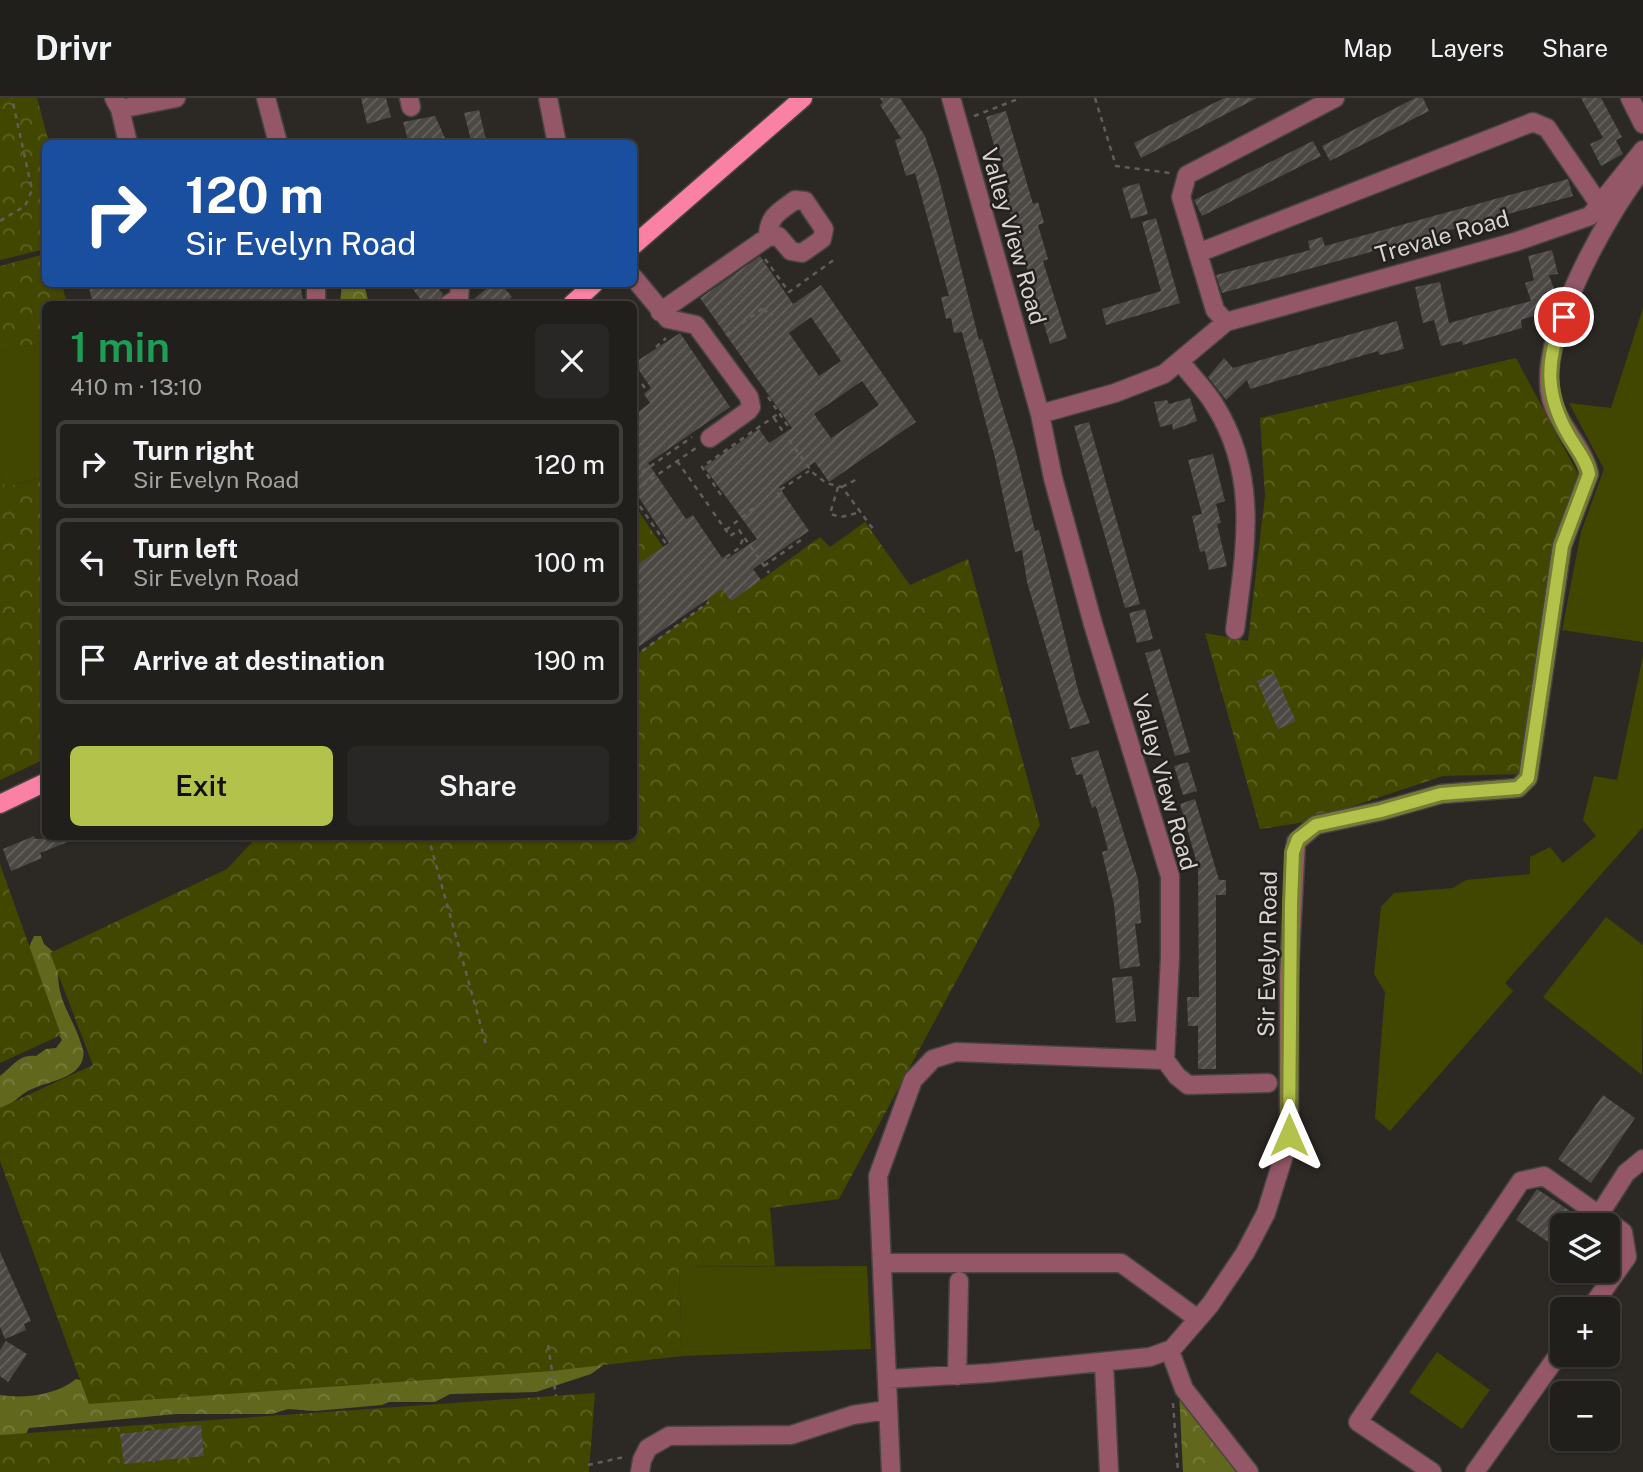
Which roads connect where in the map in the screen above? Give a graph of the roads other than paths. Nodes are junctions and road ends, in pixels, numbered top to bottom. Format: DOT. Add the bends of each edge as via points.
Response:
graph roads {
  1 [pos="176,98"];
  2 [pos="266,98"];
  3 [pos="548,98"];
  4 [pos="951,98"];
  5 [pos="1335,98"];
  6 [pos="1630,98"];
  7 [pos="796,100"];
  8 [pos="117,104"];
  9 [pos="1643,124"];
  10 [pos="127,140"];
  11 [pos="277,140"];
  12 [pos="556,140"];
  13 [pos="1643,150"];
  14 [pos="1643,169"];
  15 [pos="1600,204"];
  16 [pos="768,237"];
  17 [pos="637,239"];
  18 [pos="1198,253"];
  19 [pos="637,282"];
  20 [pos="591,287"];
  21 [pos="575,301"];
  22 [pos="660,312"];
  23 [pos="1226,322"];
  24 [pos="1180,362"];
  25 [pos="1040,414"];
  26 [pos="702,438"];
  27 [pos="1235,630"];
  28 [pos="42,784"];
  29 [pos="0,804"];
  30 [pos="1165,1060"];
  31 [pos="1268,1083"];
  32 [pos="1643,1159"];
  33 [pos="1596,1213"];
  34 [pos="1600,1213"];
  35 [pos="1620,1230"];
  36 [pos="883,1263"];
  37 [pos="1620,1267"];
  38 [pos="959,1281"];
  39 [pos="1198,1319"];
  40 [pos="1170,1351"];
  41 [pos="1104,1363"];
  42 [pos="1550,1366"];
  43 [pos="957,1376"];
  44 [pos="887,1379"];
  45 [pos="886,1410"];
  46 [pos="640,1472"];
  47 [pos="891,1472"];
  48 [pos="1109,1472"];
  49 [pos="1250,1472"];
  50 [pos="1432,1472"];
  51 [pos="1475,1472"];
  1 -- 8 [label="street"];
  2 -- 11 [label="street"];
  3 -- 12 [label="street"];
  4 -- 25 [label="street, Valley View Road"];
  5 -- 18 [label="street" via="1187,176 1181,197"];
  6 -- 9 [label="street"];
  7 -- 17 [label="main road"];
  8 -- 10 [label="street"];
  13 -- 15 [label="street, Trevale Road"];
  14 -- 39 [label="street, Sir Evelyn Road" via="1605,226 1553,345 1552,400 1589,474 1562,546 1527,780 1518,788 1445,793 1316,825 1296,842 1289,975 1289,1139 1259,1229"];
  15 -- 18 [label="street" via="1547,128 1533,122"];
  15 -- 23 [label="street, Trevale Road" via="1590,216 1516,242"];
  16 -- 22 [label="street"];
  18 -- 23 [label="street" via="1215,310"];
  19 -- 22 [label="street"];
  20 -- 21 [label="main road"];
  22 -- 26 [label="street" via="668,319 696,325 751,403 748,411"];
  23 -- 24 [label="street, Trevale Road"];
  24 -- 25 [label="street, Trevale Road" via="1164,374 1115,393"];
  24 -- 27 [label="street" via="1214,403 1241,459 1248,528"];
  25 -- 30 [label="street, Valley View Road" via="1093,624 1170,876"];
  28 -- 29 [label="main road"];
  30 -- 31 [label="street" via="1188,1085"];
  30 -- 36 [label="street" via="956,1052 933,1059 913,1080 878,1176"];
  32 -- 34 [label="street" via="1626,1173"];
  33 -- 50 [label="street" via="1544,1176 1521,1181 1357,1422"];
  35 -- 37 [label="street" via="1627,1257"];
  36 -- 39 [label="street" via="1121,1263"];
  36 -- 44 [label="street"];
  38 -- 43 [label="street"];
  39 -- 40 [label="street, Sir Evelyn Road"];
  40 -- 41 [label="street"];
  40 -- 49 [label="street" via="1184,1389"];
  41 -- 43 [label="street"];
  41 -- 48 [label="street"];
  42 -- 51 [label="street"];
  43 -- 44 [label="street"];
  44 -- 45 [label="street"];
  45 -- 46 [label="street" via="853,1415 791,1435 669,1436 655,1441 645,1453"];
  45 -- 47 [label="street"];
}
